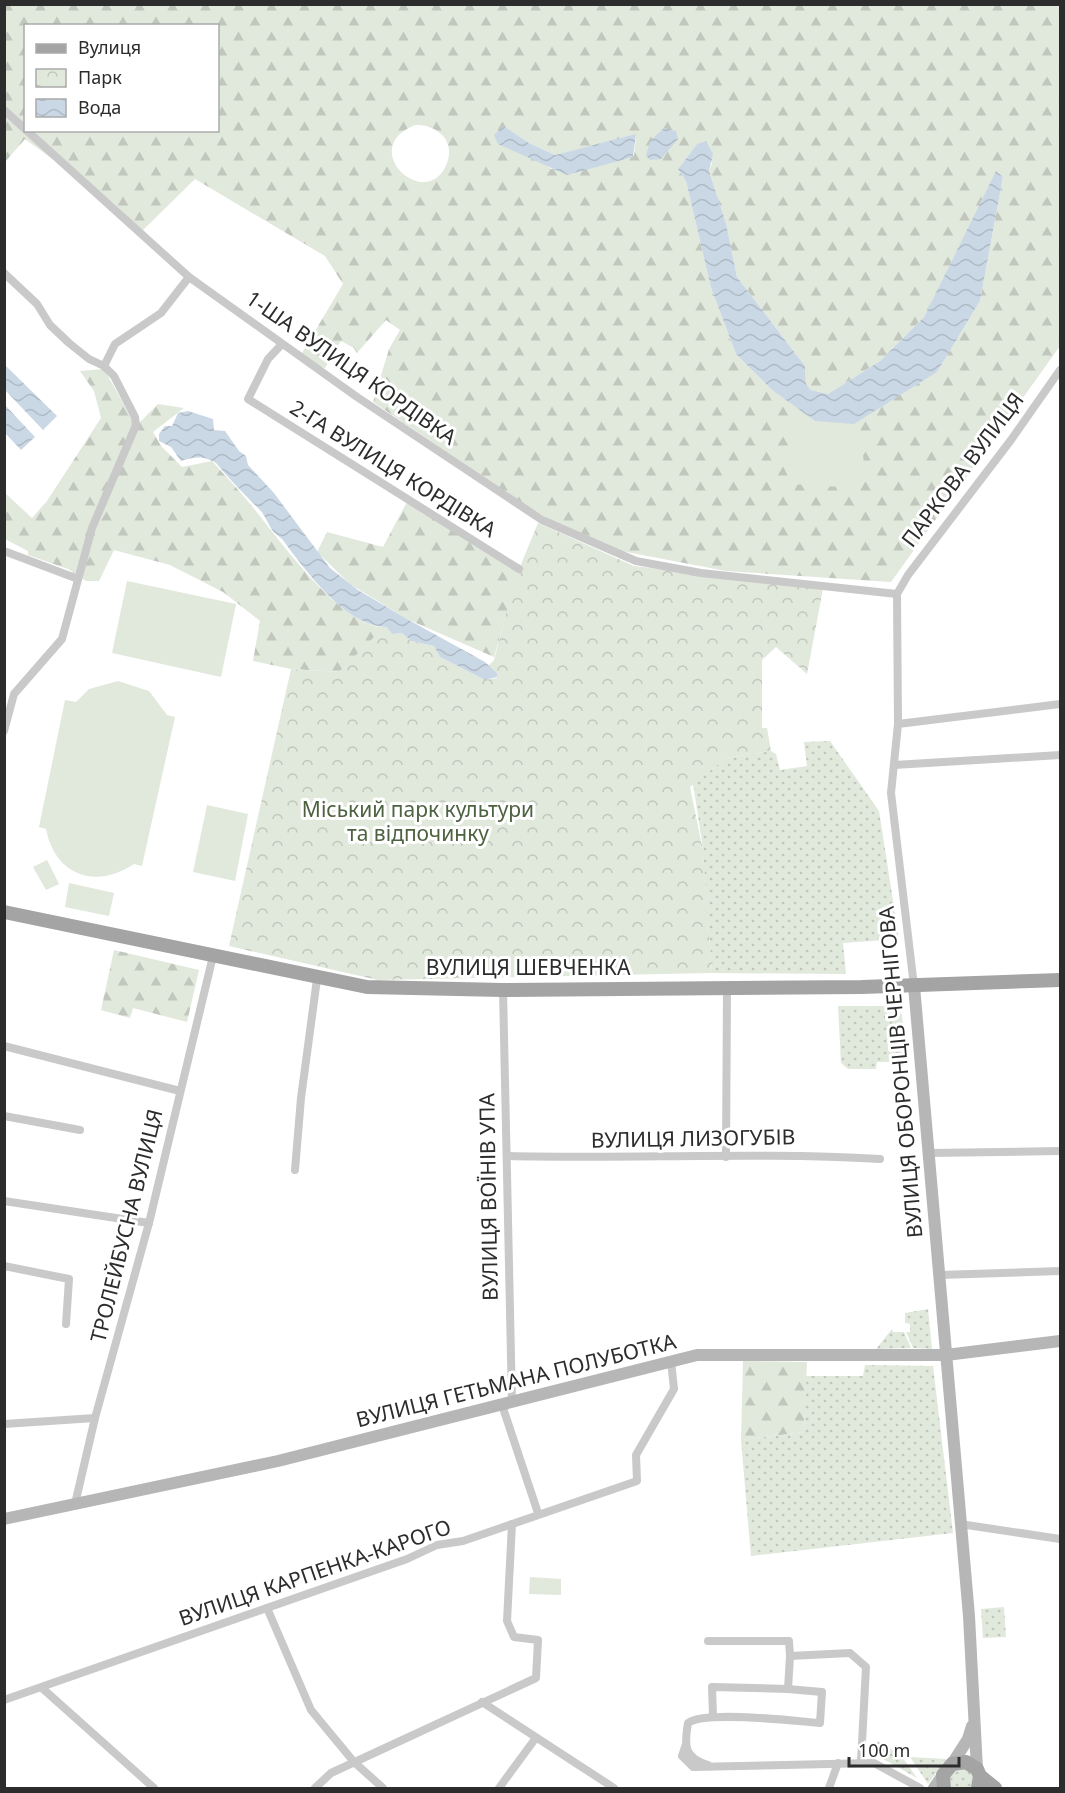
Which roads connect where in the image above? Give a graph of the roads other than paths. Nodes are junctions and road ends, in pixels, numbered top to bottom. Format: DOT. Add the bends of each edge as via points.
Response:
graph roads {
  1 [pos="4,110"];
  2 [pos="24,128"];
  3 [pos="28,132"];
  4 [pos="4,273"];
  5 [pos="189,277"];
  6 [pos="282,344"];
  7 [pos="104,366"];
  8 [pos="1060,370"];
  9 [pos="4,551"];
  10 [pos="519,569"];
  11 [pos="78,579"];
  12 [pos="897,594"];
  13 [pos="1060,704"];
  14 [pos="898,724"];
  15 [pos="4,731"];
  16 [pos="1060,755"];
  17 [pos="894,765"];
  18 [pos="4,912"];
  19 [pos="213,956"];
  20 [pos="317,979"];
  21 [pos="1060,980"];
  22 [pos="914,986"];
  23 [pos="727,988"];
  24 [pos="503,990"];
  25 [pos="4,1046"];
  26 [pos="180,1091"];
  27 [pos="4,1116"];
  28 [pos="80,1130"];
  29 [pos="1060,1150"];
  30 [pos="928,1153"];
  31 [pos="508,1156"];
  32 [pos="726,1157"];
  33 [pos="880,1159"];
  34 [pos="295,1170"];
  35 [pos="4,1202"];
  36 [pos="149,1223"];
  37 [pos="4,1266"];
  38 [pos="1060,1270"];
  39 [pos="940,1275"];
  40 [pos="66,1324"];
  41 [pos="1060,1344"];
  42 [pos="946,1355"];
  43 [pos="671,1361"];
  44 [pos="509,1403"];
  45 [pos="95,1418"];
  46 [pos="4,1424"];
  47 [pos="75,1504"];
  48 [pos="538,1513"];
  49 [pos="4,1519"];
  50 [pos="512,1524"];
  51 [pos="960,1524"];
  52 [pos="1060,1539"];
  53 [pos="267,1608"];
  54 [pos="708,1641"];
  55 [pos="790,1656"];
  56 [pos="42,1688"];
  57 [pos="788,1689"];
  58 [pos="4,1700"];
  59 [pos="482,1702"];
  60 [pos="713,1716"];
  61 [pos="974,1722"];
  62 [pos="535,1739"];
  63 [pos="354,1762"];
  64 [pos="861,1762"];
  65 [pos="838,1763"];
  66 [pos="952,1764"];
  67 [pos="978,1778"];
  68 [pos="944,1782"];
  69 [pos="154,1788"];
  70 [pos="315,1788"];
  71 [pos="382,1788"];
  72 [pos="499,1788"];
  73 [pos="614,1788"];
  74 [pos="829,1788"];
  75 [pos="920,1788"];
  76 [pos="934,1788"];
  77 [pos="995,1788"];
  1 -- 2 [label="street, 1-ША ВУЛИЦЯ КОРДІВКА"];
  3 -- 5 [label="street, 1-ША ВУЛИЦЯ КОРДІВКА"];
  4 -- 7 [label="street" via="37,304 50,325 69,343"];
  5 -- 6 [label="street, 1-ША ВУЛИЦЯ КОРДІВКА"];
  5 -- 7 [label="street" via="161,313 115,344"];
  6 -- 10 [label="street, 2-ГА ВУЛИЦЯ КОРДІВКА" via="268,359 248,399"];
  6 -- 12 [label="street, 1-ША ВУЛИЦЯ КОРДІВКА" via="542,520 636,561 722,576"];
  7 -- 11 [label="street" via="114,375 136,425 92,528"];
  8 -- 12 [label="street, ПАРКОВА ВУЛИЦЯ"];
  9 -- 11 [label="street"];
  11 -- 15 [label="street" via="62,639 14,694"];
  12 -- 14 [label="street, ВУЛИЦЯ ОБОРОНЦІВ ЧЕРНІГОВА"];
  13 -- 14 [label="street"];
  14 -- 17 [label="street, ВУЛИЦЯ ОБОРОНЦІВ ЧЕРНІГОВА"];
  16 -- 17 [label="street"];
  17 -- 22 [label="street, ВУЛИЦЯ ОБОРОНЦІВ ЧЕРНІГОВА" via="891,793"];
  18 -- 19 [label="main road, ВУЛИЦЯ ШЕВЧЕНКА"];
  19 -- 20 [label="main road, ВУЛИЦЯ ШЕВЧЕНКА"];
  19 -- 26 [label="street, ТРОЛЕЙБУСНА ВУЛИЦЯ"];
  20 -- 24 [label="main road, ВУЛИЦЯ ШЕВЧЕНКА" via="367,987"];
  20 -- 34 [label="street"];
  21 -- 22 [label="main road, ВУЛИЦЯ ШЕВЧЕНКА"];
  22 -- 23 [label="main road, ВУЛИЦЯ ШЕВЧЕНКА"];
  22 -- 30 [label="street, ВУЛИЦЯ ОБОРОНЦІВ ЧЕРНІГОВА"];
  23 -- 24 [label="main road, ВУЛИЦЯ ШЕВЧЕНКА"];
  23 -- 32 [label="street"];
  24 -- 31 [label="street, ВУЛИЦЯ ВОЇНІВ УПА"];
  25 -- 26 [label="street"];
  26 -- 36 [label="street, ТРОЛЕЙБУСНА ВУЛИЦЯ"];
  27 -- 28 [label="street"];
  29 -- 30 [label="street"];
  30 -- 39 [label="street, ВУЛИЦЯ ОБОРОНЦІВ ЧЕРНІГОВА"];
  31 -- 32 [label="street, ВУЛИЦЯ ЛИЗОГУБІВ"];
  31 -- 44 [label="street, ВУЛИЦЯ ВОЇНІВ УПА"];
  32 -- 33 [label="street, ВУЛИЦЯ ЛИЗОГУБІВ" via="808,1155"];
  35 -- 36 [label="street"];
  36 -- 45 [label="street, ТРОЛЕЙБУСНА ВУЛИЦЯ"];
  37 -- 40 [label="street" via="69,1279"];
  38 -- 39 [label="street"];
  39 -- 42 [label="street, ВУЛИЦЯ ОБОРОНЦІВ ЧЕРНІГОВА"];
  41 -- 42 [label="street, ВУЛИЦЯ ГЕТЬМАНА ПОЛУБОТКА"];
  42 -- 43 [label="street, ВУЛИЦЯ ГЕТЬМАНА ПОЛУБОТКА" via="697,1355"];
  42 -- 51 [label="street, ВУЛИЦЯ ОБОРОНЦІВ ЧЕРНІГОВА"];
  43 -- 44 [label="street, ВУЛИЦЯ ГЕТЬМАНА ПОЛУБОТКА"];
  43 -- 48 [label="street, ВУЛИЦЯ КАРПЕНКА-КАРОГО" via="674,1389 636,1455 637,1481"];
  44 -- 47 [label="street, ВУЛИЦЯ ГЕТЬМАНА ПОЛУБОТКА" via="278,1461"];
  44 -- 48 [label="street, ВУЛИЦЯ ВОЇНІВ УПА" via="504,1411"];
  45 -- 46 [label="street"];
  45 -- 47 [label="street, ТРОЛЕЙБУСНА ВУЛИЦЯ"];
  47 -- 49 [label="street, ВУЛИЦЯ ГЕТЬМАНА ПОЛУБОТКА"];
  48 -- 50 [label="street, ВУЛИЦЯ КАРПЕНКА-КАРОГО"];
  50 -- 53 [label="street, ВУЛИЦЯ КАРПЕНКА-КАРОГО" via="463,1541 437,1545"];
  50 -- 59 [label="street" via="507,1621 513,1637 538,1640 536,1678"];
  51 -- 52 [label="street"];
  51 -- 61 [label="street, ВУЛИЦЯ ОБОРОНЦІВ ЧЕРНІГОВА"];
  53 -- 56 [label="street, ВУЛИЦЯ КАРПЕНКА-КАРОГО"];
  53 -- 63 [label="street" via="311,1710"];
  54 -- 55 [label="street" via="789,1641"];
  55 -- 57 [label="street"];
  55 -- 64 [label="street" via="850,1653 866,1667"];
  56 -- 58 [label="street, ВУЛИЦЯ КАРПЕНКА-КАРОГО"];
  56 -- 69 [label="street"];
  57 -- 60 [label="street" via="712,1687"];
  57 -- 60 [label="street" via="822,1692 820,1722"];
  59 -- 62 [label="street"];
  59 -- 63 [label="street"];
  60 -- 65 [label="street" via="688,1723 686,1744 693,1760 708,1766"];
  61 -- 66 [label="street, ВУЛИЦЯ ОБОРОНЦІВ ЧЕРНІГОВА"];
  61 -- 67 [label="street, ВУЛИЦЯ ОБОРОНЦІВ ЧЕРНІГОВА"];
  62 -- 72 [label="street"];
  62 -- 73 [label="street"];
  63 -- 70 [label="street" via="331,1773"];
  63 -- 71 [label="street"];
  64 -- 65 [label="street"];
  64 -- 75 [label="street" via="882,1766"];
  65 -- 74 [label="street"];
  66 -- 67 [label="main road" via="966,1762"];
  66 -- 68 [label="main road"];
  67 -- 77 [label="main road"];
  68 -- 76 [label="street"];
}
